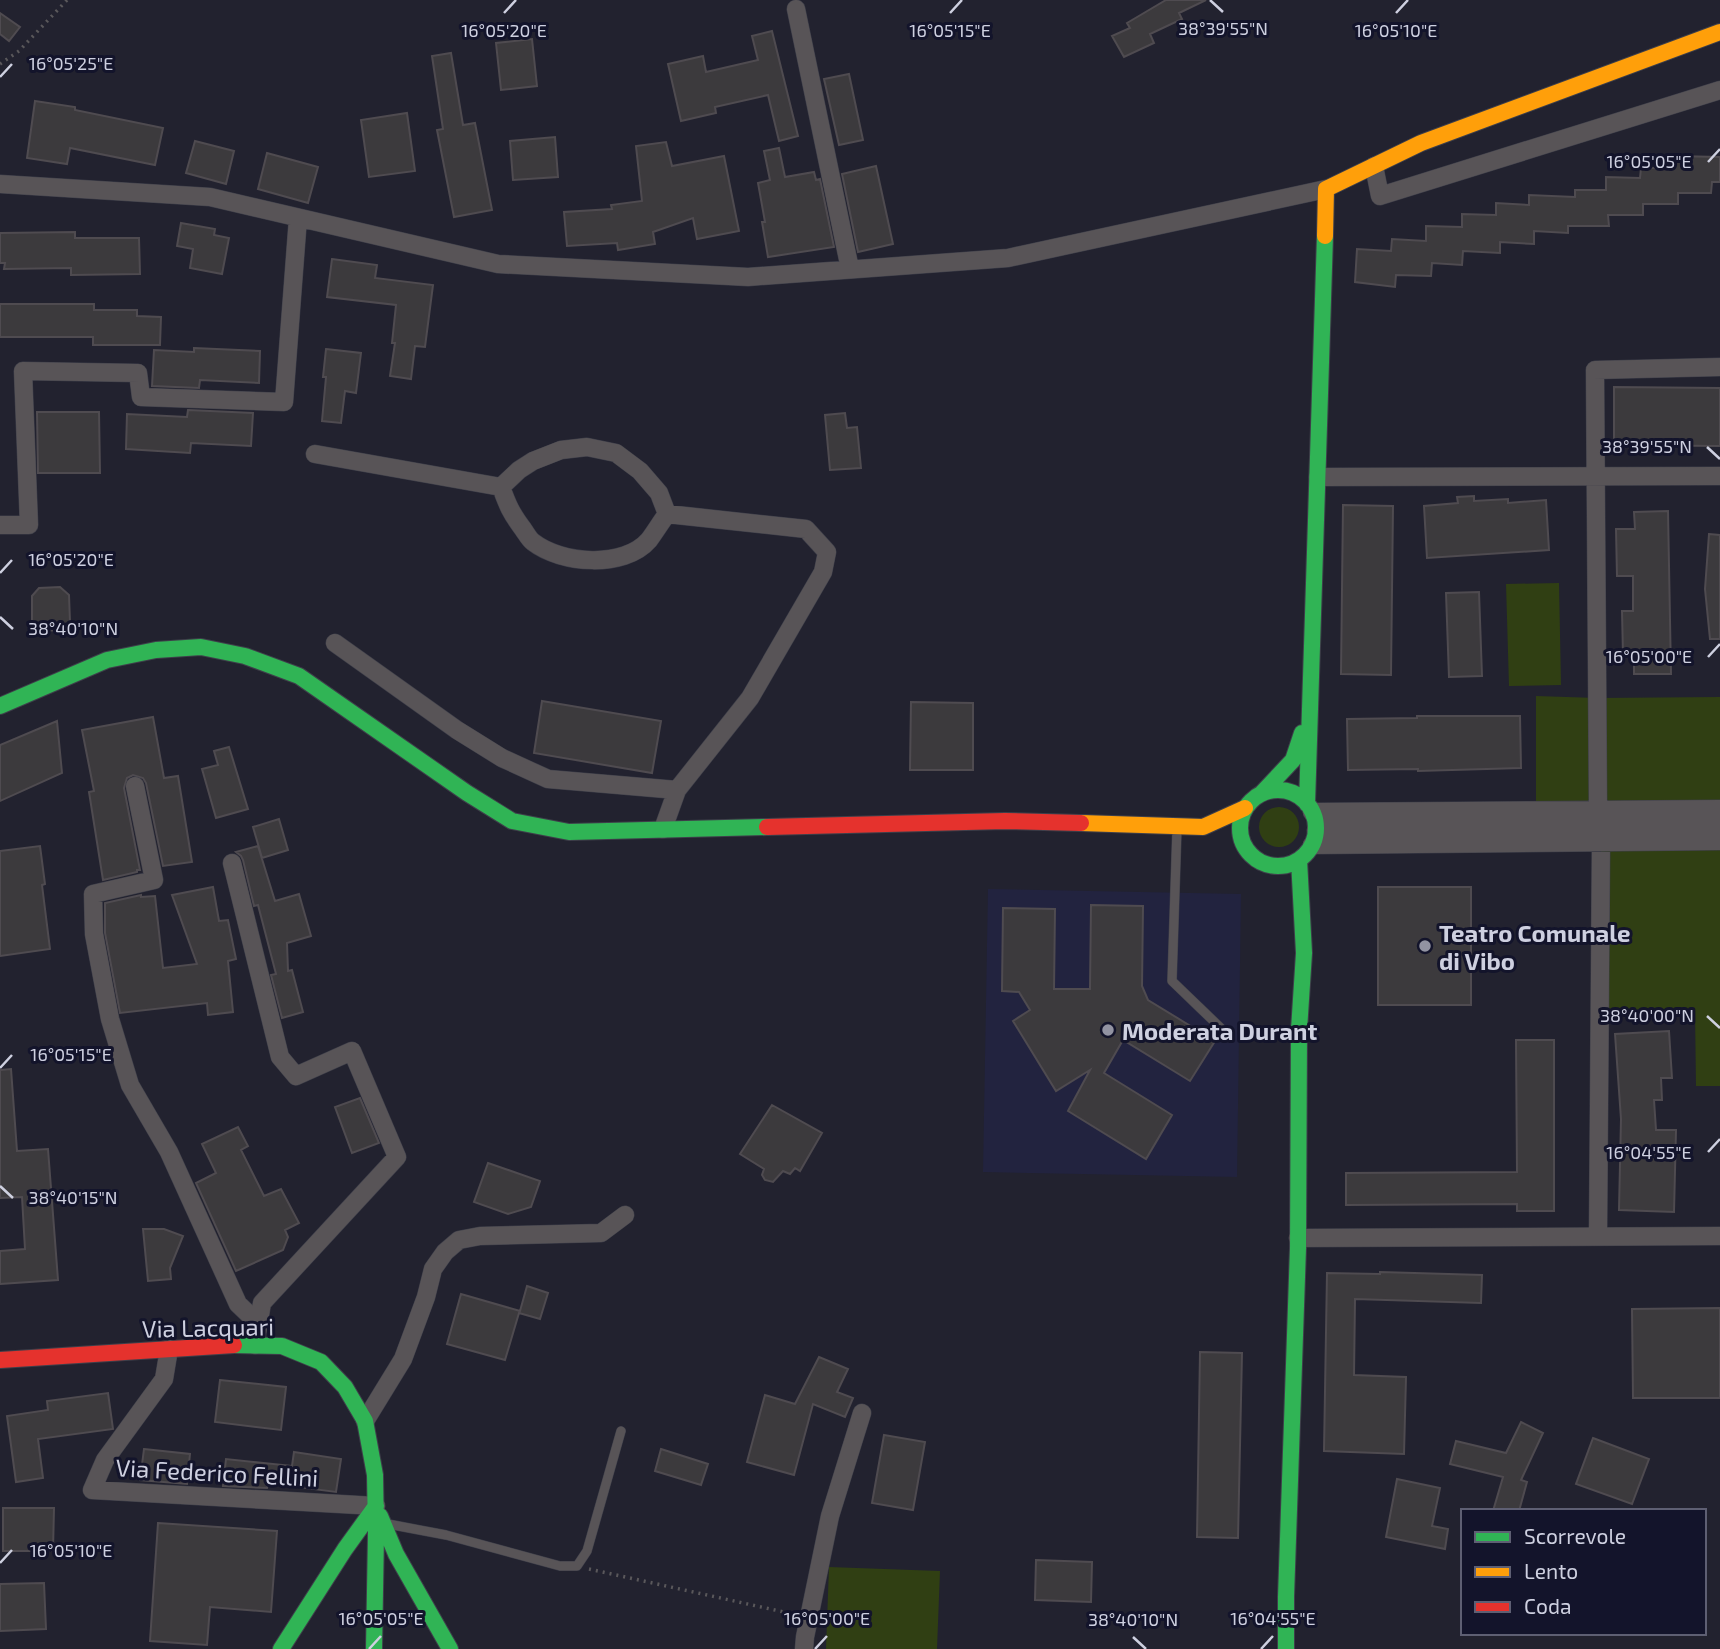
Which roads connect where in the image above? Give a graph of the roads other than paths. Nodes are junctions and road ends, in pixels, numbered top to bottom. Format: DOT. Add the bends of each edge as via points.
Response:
graph roads {
  1 [pos="796,9"];
  2 [pos="1720,32"];
  3 [pos="1720,90"];
  4 [pos="1374,166"];
  5 [pos="0,184"];
  6 [pos="1326,189"];
  7 [pos="298,218"];
  8 [pos="850,269"];
  9 [pos="1720,367"];
  10 [pos="314,454"];
  11 [pos="1596,476"];
  12 [pos="1720,476"];
  13 [pos="1318,477"];
  14 [pos="501,487"];
  15 [pos="667,514"];
  16 [pos="0,525"];
  17 [pos="335,643"];
  18 [pos="0,706"];
  19 [pos="1309,712"];
  20 [pos="135,786"];
  21 [pos="677,790"];
  22 [pos="1262,793"];
  23 [pos="1245,808"];
  24 [pos="1598,809"];
  25 [pos="1720,809"];
  26 [pos="1312,823"];
  27 [pos="1177,826"];
  28 [pos="1720,826"];
  29 [pos="1203,827"];
  30 [pos="663,830"];
  31 [pos="1601,841"];
  32 [pos="1720,841"];
  33 [pos="1254,856"];
  34 [pos="1299,860"];
  35 [pos="232,863"];
  36 [pos="1304,953"];
  37 [pos="1227,1034"];
  38 [pos="625,1215"];
  39 [pos="1720,1236"];
  40 [pos="1598,1237"];
  41 [pos="1298,1238"];
  42 [pos="259,1324"];
  43 [pos="255,1345"];
  44 [pos="169,1349"];
  45 [pos="0,1360"];
  46 [pos="862,1413"];
  47 [pos="365,1421"];
  48 [pos="621,1431"];
  49 [pos="379,1514"];
  50 [pos="281,1649"];
  51 [pos="374,1649"];
  52 [pos="450,1649"];
  53 [pos="804,1649"];
  54 [pos="1286,1649"];
  1 -- 8 [label="street"];
  2 -- 4 [label="main road" via="1421,143"];
  3 -- 4 [label="street" via="1380,196"];
  4 -- 6 [label="main road"];
  5 -- 7 [label="street" via="210,197"];
  6 -- 8 [label="street" via="1008,258"];
  6 -- 13 [label="main road"];
  7 -- 8 [label="street" via="498,264 748,277"];
  7 -- 16 [label="street" via="284,402 141,397 138,373 23,371 29,526"];
  9 -- 11 [label="street" via="1595,370"];
  10 -- 14 [label="street"];
  11 -- 12 [label="street"];
  11 -- 13 [label="street"];
  11 -- 24 [label="street"];
  13 -- 19 [label="main road"];
  14 -- 15 [label="street" via="533,461 561,450 587,447 616,453 640,471 659,493"];
  14 -- 15 [label="street" via="510,513 533,542 559,556 615,559 648,542"];
  15 -- 21 [label="street" via="806,529 827,552 822,572 750,698"];
  17 -- 21 [label="street" via="457,730 548,779"];
  18 -- 30 [label="main road" via="107,660 201,647 245,656 299,676 512,821 569,832"];
  19 -- 22 [label="main road" via="1293,760"];
  19 -- 26 [label="main road"];
  20 -- 42 [label="street" via="154,880 93,894 93,934 110,1019 130,1085 169,1153 238,1304"];
  21 -- 30 [label="street"];
  22 -- 23 [label="main road"];
  22 -- 26 [label="main road" via="1286,791 1298,796"];
  23 -- 29 [label="main road"];
  23 -- 33 [label="main road" via="1240,819 1242,841"];
  24 -- 25 [label="street"];
  24 -- 26 [label="street"];
  26 -- 28 [label="street"];
  26 -- 31 [label="street"];
  26 -- 34 [label="main road"];
  27 -- 29 [label="main road"];
  27 -- 30 [label="main road" via="1005,821"];
  27 -- 37 [label="lane" via="1172,981"];
  29 -- 33 [label="main road"];
  31 -- 32 [label="street"];
  31 -- 40 [label="street"];
  33 -- 34 [label="main road" via="1275,866"];
  33 -- 36 [label="main road" via="1284,889"];
  34 -- 36 [label="main road"];
  35 -- 42 [label="street" via="280,1058 296,1076 352,1051 397,1157 262,1303"];
  36 -- 41 [label="main road"];
  38 -- 47 [label="street" via="601,1233 459,1240 433,1269 402,1359"];
  39 -- 40 [label="street"];
  40 -- 41 [label="street"];
  41 -- 54 [label="main road"];
  42 -- 43 [label="street"];
  43 -- 44 [label="main road, Via Lacquari"];
  43 -- 47 [label="main road, Via Lacquari" via="282,1346 321,1362 345,1387"];
  44 -- 45 [label="main road, Via Lacquari"];
  44 -- 49 [label="street, Via Federico Fellini" via="164,1379 105,1460 92,1490"];
  46 -- 53 [label="street" via="830,1516"];
  47 -- 49 [label="main road, Via Lacquari"];
  48 -- 49 [label="lane" via="587,1551 577,1566 560,1566"];
  49 -- 50 [label="main road" via="345,1549"];
  49 -- 51 [label="main road, Via Lacquari"];
  49 -- 52 [label="main road" via="396,1554"];
}
